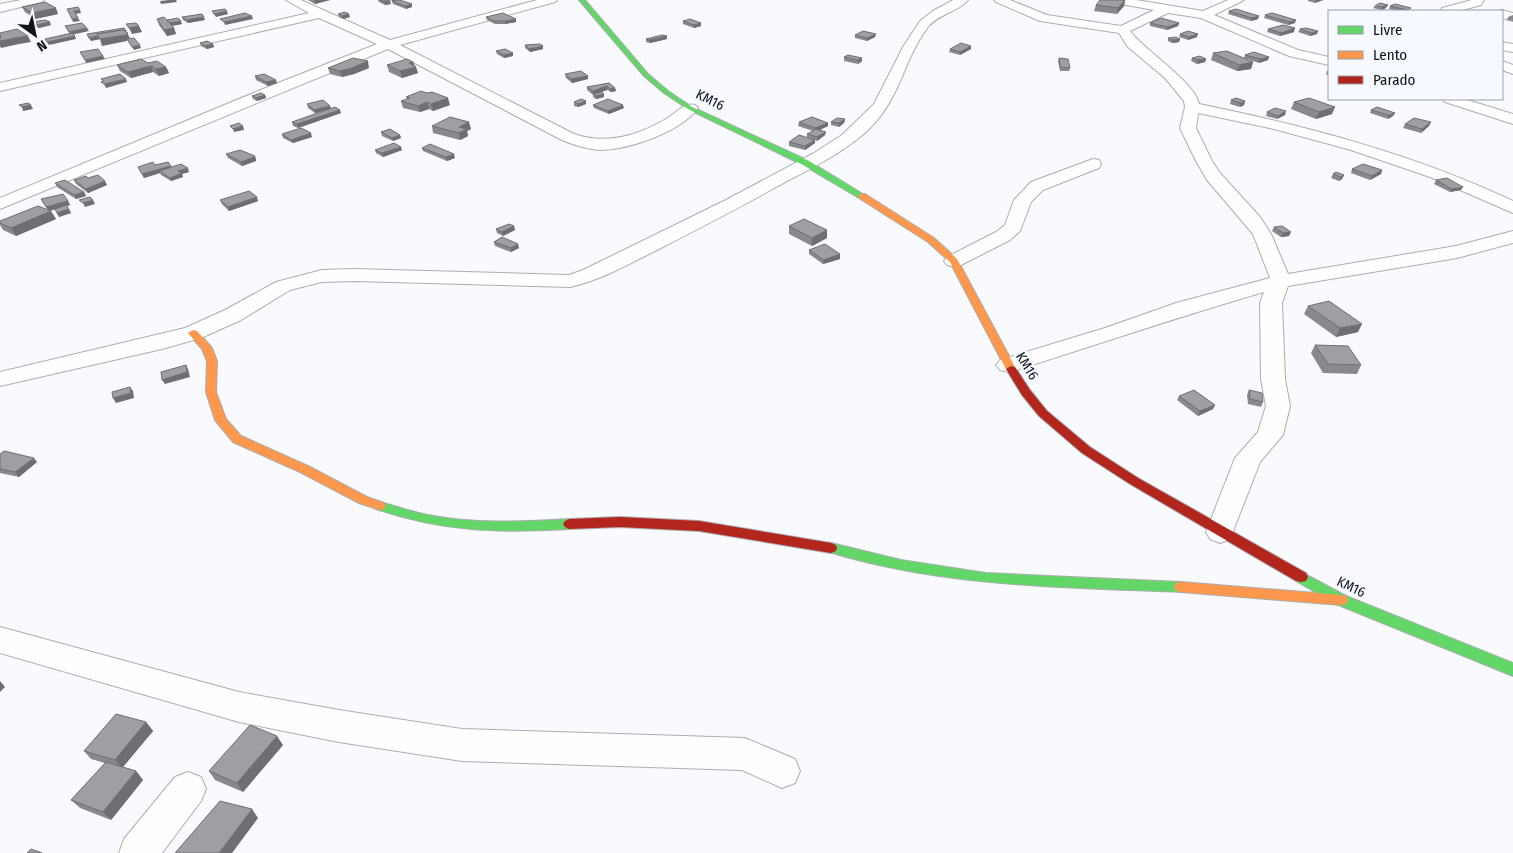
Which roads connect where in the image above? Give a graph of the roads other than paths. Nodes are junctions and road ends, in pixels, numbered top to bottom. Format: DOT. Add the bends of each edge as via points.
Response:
graph roads {
  1 [pos="38,0"];
  2 [pos="292,0"];
  3 [pos="551,0"];
  4 [pos="582,0"];
  5 [pos="962,0"];
  6 [pos="1000,0"];
  7 [pos="1115,0"];
  8 [pos="1238,0"];
  9 [pos="1476,5"];
  10 [pos="0,8"];
  11 [pos="1168,8"];
  12 [pos="1451,10"];
  13 [pos="320,14"];
  14 [pos="1204,15"];
  15 [pos="1123,30"];
  16 [pos="389,44"];
  17 [pos="1328,62"];
  18 [pos="0,72"];
  19 [pos="3,86"];
  20 [pos="1453,100"];
  21 [pos="1192,106"];
  22 [pos="690,108"];
  23 [pos="1513,119"];
  24 [pos="806,163"];
  25 [pos="1093,164"];
  26 [pos="0,204"];
  27 [pos="1513,208"];
  28 [pos="1513,237"];
  29 [pos="954,261"];
  30 [pos="1281,281"];
  31 [pos="193,333"];
  32 [pos="1008,365"];
  33 [pos="0,378"];
  34 [pos="1220,532"];
  35 [pos="1341,600"];
  36 [pos="0,640"];
  37 [pos="1513,670"];
  38 [pos="782,771"];
  39 [pos="188,789"];
  40 [pos="138,853"];
  1 -- 10 [label="street"];
  2 -- 13 [label="street"];
  3 -- 16 [label="street"];
  4 -- 22 [label="street, KM16" via="646,74"];
  5 -- 24 [label="street" via="923,25 902,60 886,99 874,115 858,131"];
  6 -- 15 [label="street" via="1044,18"];
  7 -- 11 [label="street"];
  8 -- 14 [label="street"];
  9 -- 12 [label="street"];
  11 -- 14 [label="street"];
  11 -- 15 [label="street"];
  13 -- 16 [label="street"];
  13 -- 19 [label="street"];
  14 -- 17 [label="street" via="1294,53"];
  15 -- 21 [label="street" via="1132,44 1170,75 1191,100"];
  16 -- 22 [label="street" via="584,143 602,145 631,139 683,117"];
  16 -- 26 [label="street"];
  18 -- 19 [label="street"];
  20 -- 23 [label="street"];
  21 -- 27 [label="street" via="1355,145 1447,176"];
  21 -- 30 [label="street" via="1188,128 1204,161 1262,234"];
  22 -- 24 [label="street, KM16"];
  24 -- 29 [label="street, KM16" via="898,217"];
  24 -- 31 [label="street" via="684,229 593,274 570,281 322,276 283,286 234,315"];
  25 -- 29 [label="street" via="1037,186 1024,200 1013,227 1003,236"];
  28 -- 30 [label="street" via="1457,252"];
  29 -- 32 [label="street, KM16"];
  30 -- 32 [label="street" via="1184,308"];
  30 -- 34 [label="street" via="1271,303 1273,379 1278,406 1270,435 1248,458"];
  31 -- 33 [label="street"];
  31 -- 35 [label="street" via="207,348 212,361 211,392 221,420 237,439 363,500 427,520 494,528 620,522 700,526 817,544 901,565 986,578 1217,589"];
  32 -- 34 [label="street, KM16" via="1040,411 1075,441 1122,474"];
  34 -- 35 [label="street, KM16"];
  35 -- 37 [label="street, KM16"];
  36 -- 38 [label="street" via="238,707 339,726 462,745 744,754"];
  39 -- 40 [label="street"];
}
